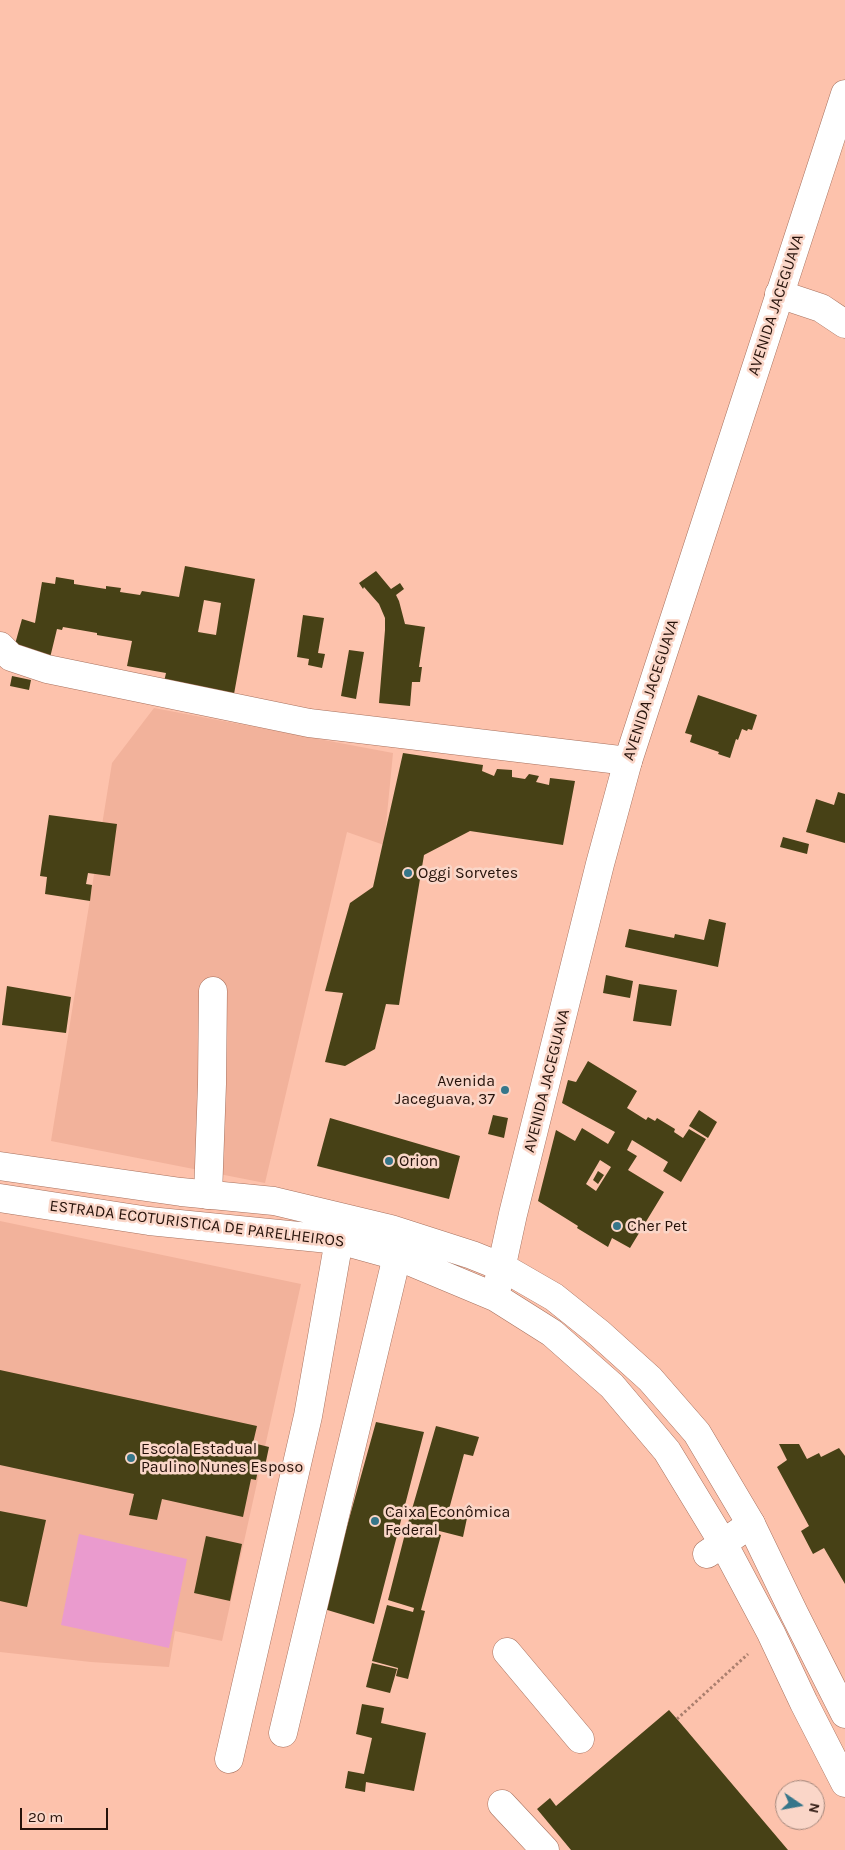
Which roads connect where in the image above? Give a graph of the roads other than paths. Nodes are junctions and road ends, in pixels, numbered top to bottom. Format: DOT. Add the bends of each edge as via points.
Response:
graph roads {
  1 [pos="845,94"];
  2 [pos="779,294"];
  3 [pos="845,324"];
  4 [pos="0,646"];
  5 [pos="628,761"];
  6 [pos="213,991"];
  7 [pos="0,1166"];
  8 [pos="208,1195"];
  9 [pos="0,1198"];
  10 [pos="339,1240"];
  11 [pos="397,1256"];
  12 [pos="502,1267"];
  13 [pos="495,1297"];
  14 [pos="752,1524"];
  15 [pos="715,1549"];
  16 [pos="507,1652"];
  17 [pos="845,1714"];
  18 [pos="283,1733"];
  19 [pos="580,1739"];
  20 [pos="229,1759"];
  21 [pos="845,1783"];
  22 [pos="502,1804"];
  23 [pos="545,1850"];
  1 -- 2 [label="main road, AVENIDA JACEGUAVA"];
  2 -- 3 [label="main road" via="821,308"];
  2 -- 5 [label="main road, AVENIDA JACEGUAVA"];
  4 -- 5 [label="main road" via="11,657 47,669 309,723"];
  5 -- 12 [label="main road, AVENIDA JACEGUAVA"];
  6 -- 8 [label="main road"];
  7 -- 8 [label="main road, ESTRADA ECOTURISTICA DE PARELHEIROS"];
  8 -- 12 [label="main road, ESTRADA ECOTURISTICA DE PARELHEIROS" via="274,1201 391,1229"];
  9 -- 10 [label="main road, ESTRADA ECOTURISTICA DE PARELHEIROS" via="149,1220"];
  10 -- 11 [label="main road, ESTRADA ECOTURISTICA DE PARELHEIROS"];
  10 -- 20 [label="main road" via="308,1416"];
  11 -- 13 [label="main road, ESTRADA ECOTURISTICA DE PARELHEIROS"];
  11 -- 18 [label="main road"];
  12 -- 13 [label="main road, AVENIDA JACEGUAVA"];
  12 -- 14 [label="main road, ESTRADA ECOTURISTICA DE PARELHEIROS" via="554,1297 650,1379 697,1433"];
  13 -- 15 [label="main road, ESTRADA ECOTURISTICA DE PARELHEIROS" via="552,1333 612,1386 667,1451"];
  14 -- 15 [label="main road"];
  14 -- 17 [label="main road, ESTRADA ECOTURISTICA DE PARELHEIROS"];
  15 -- 21 [label="main road, ESTRADA ECOTURISTICA DE PARELHEIROS" via="771,1633"];
  16 -- 19 [label="main road"];
  22 -- 23 [label="main road"];
}
